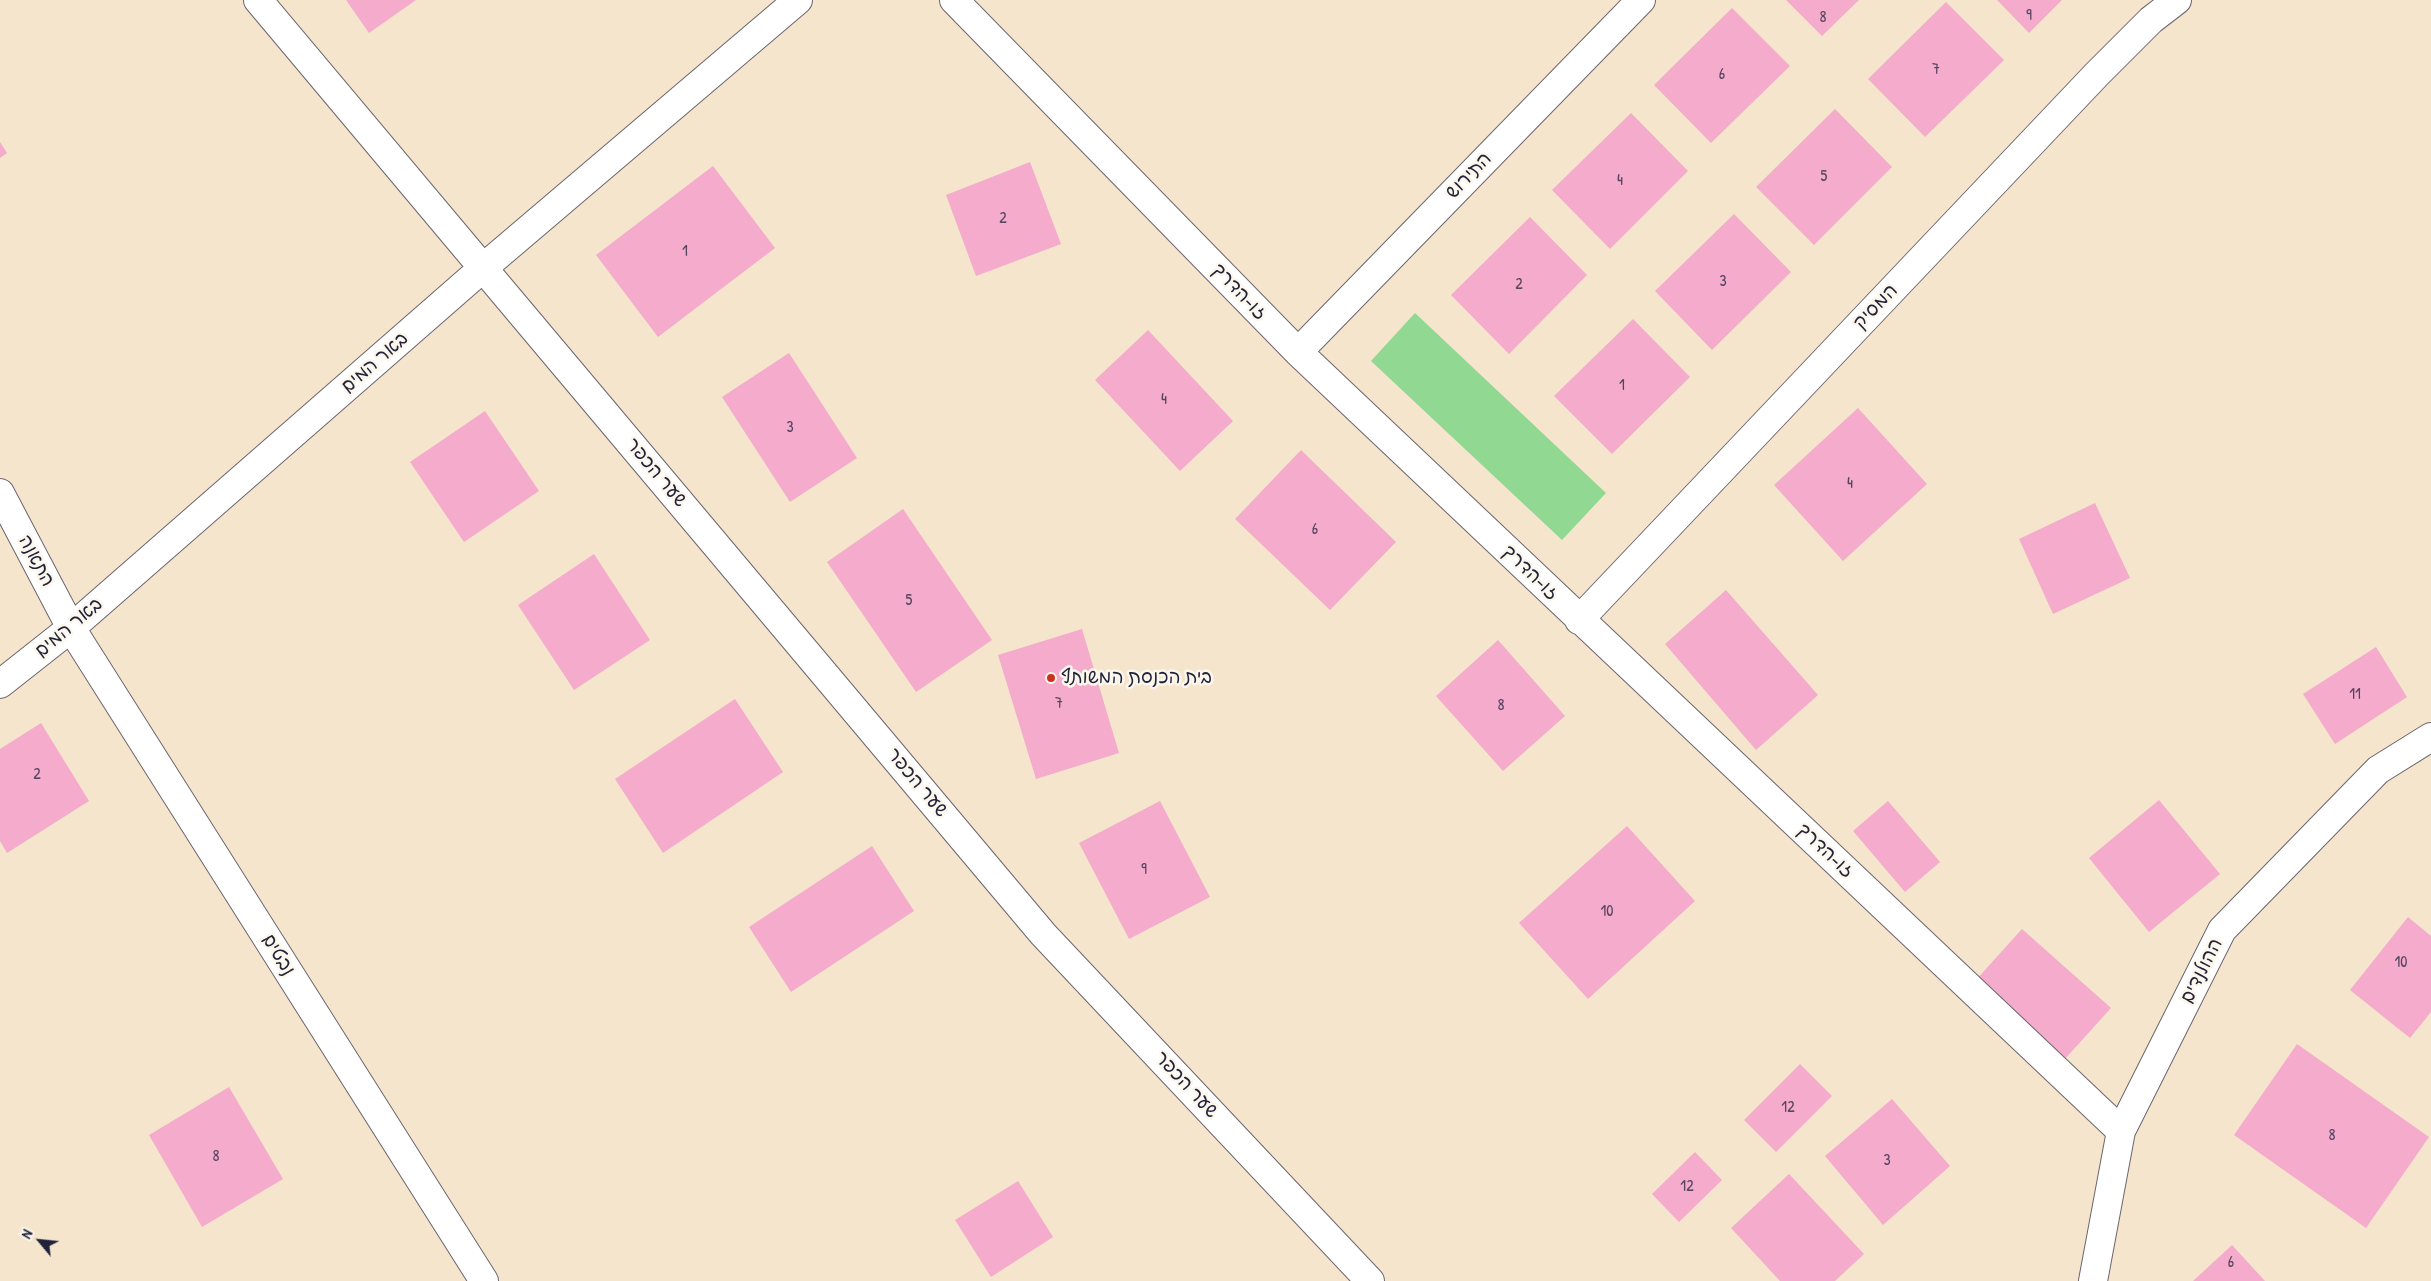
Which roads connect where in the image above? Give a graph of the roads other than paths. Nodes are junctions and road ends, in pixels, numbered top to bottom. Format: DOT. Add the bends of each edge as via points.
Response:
graph roads {
  1 [pos="258,0"];
  2 [pos="798,0"];
  3 [pos="954,0"];
  4 [pos="1641,0"];
  5 [pos="2177,0"];
  6 [pos="483,268"];
  7 [pos="1298,352"];
  8 [pos="0,493"];
  9 [pos="1579,620"];
  10 [pos="71,628"];
  11 [pos="0,684"];
  12 [pos="2431,737"];
  13 [pos="2122,1131"];
  14 [pos="484,1281"];
  15 [pos="1370,1281"];
  16 [pos="2092,1281"];
  1 -- 6 [label="street"];
  2 -- 6 [label="street, באר המים"];
  3 -- 7 [label="street, זו-הדרך"];
  4 -- 7 [label="street, התירוש"];
  5 -- 9 [label="street, המסיק" via="2151,20 2097,74"];
  6 -- 10 [label="street, באר המים"];
  6 -- 15 [label="street, שער הכפר" via="1043,934"];
  7 -- 9 [label="street, זו-הדרך"];
  8 -- 10 [label="street, התאנה"];
  9 -- 13 [label="street, זו-הדרך"];
  10 -- 11 [label="street, באר המים"];
  10 -- 14 [label="street, נבטים"];
  12 -- 13 [label="street, ההולנדים" via="2378,770 2222,930"];
  13 -- 16 [label="street, ההולנדים"];
}
